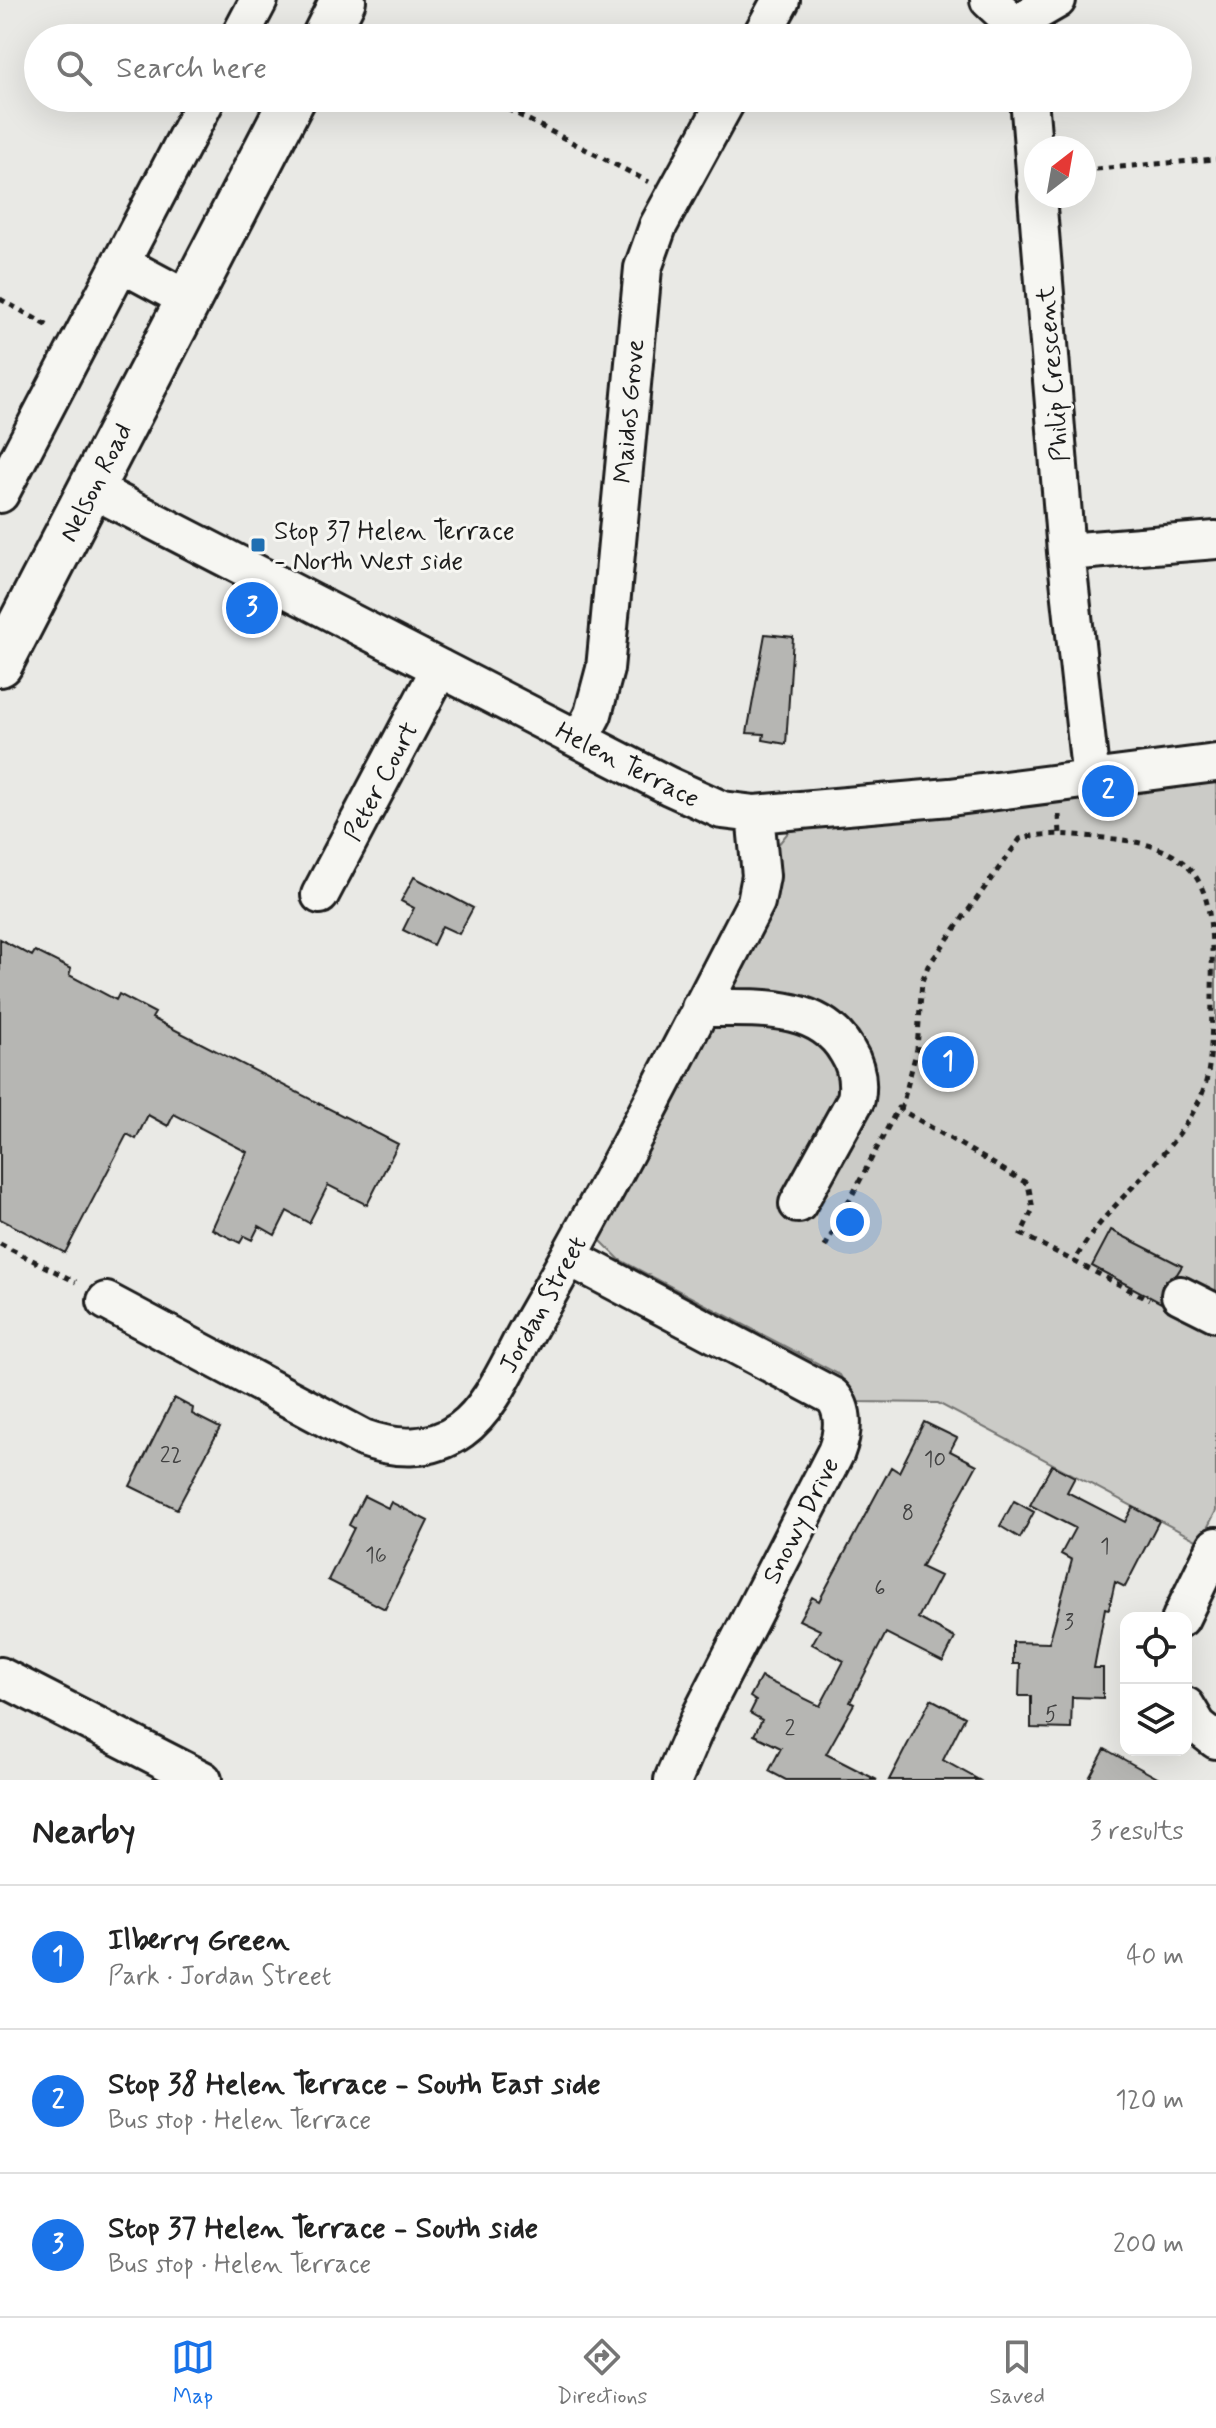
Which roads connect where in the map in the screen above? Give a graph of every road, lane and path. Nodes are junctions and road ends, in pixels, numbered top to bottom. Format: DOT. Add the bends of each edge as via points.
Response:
graph roads {
  1 [pos="259,0"];
  2 [pos="343,0"];
  3 [pos="781,0"];
  4 [pos="1057,0"];
  5 [pos="1006,21"];
  6 [pos="246,24"];
  7 [pos="331,24"];
  8 [pos="768,24"];
  9 [pos="200,112"];
  10 [pos="286,112"];
  11 [pos="513,112"];
  12 [pos="720,112"];
  13 [pos="1030,112"];
  14 [pos="1032,136"];
  15 [pos="1216,159"];
  16 [pos="1096,169"];
  17 [pos="675,195"];
  18 [pos="1038,208"];
  19 [pos="120,263"];
  20 [pos="0,299"];
  21 [pos="189,300"];
  22 [pos="60,332"];
  23 [pos="92,489"];
  24 [pos="0,494"];
  25 [pos="1216,540"];
  26 [pos="1066,552"];
  27 [pos="0,664"];
  28 [pos="440,668"];
  29 [pos="580,739"];
  30 [pos="1216,763"];
  31 [pos="1091,780"];
  32 [pos="1059,802"];
  33 [pos="755,814"];
  34 [pos="1060,835"];
  35 [pos="320,895"];
  36 [pos="700,1008"];
  37 [pos="901,1110"];
  38 [pos="798,1204"];
  39 [pos="0,1244"];
  40 [pos="825,1247"];
  41 [pos="569,1257"];
  42 [pos="1074,1262"];
  43 [pos="76,1282"];
  44 [pos="106,1301"];
  45 [pos="1171,1301"];
  46 [pos="1216,1313"];
  47 [pos="1216,1546"];
  48 [pos="1184,1612"];
  49 [pos="0,1676"];
  50 [pos="1192,1716"];
  51 [pos="1216,1740"];
  52 [pos="203,1780"];
  53 [pos="673,1780"];
  1 -- 6 [label="street"];
  2 -- 7 [label="main road"];
  3 -- 8 [label="street"];
  4 -- 5 [label="street"];
  9 -- 19 [label="street"];
  10 -- 21 [label="main road, Nelson Road"];
  11 -- 17 [label="path"];
  12 -- 17 [label="street, Maidos Grove"];
  13 -- 14 [label="street"];
  15 -- 16 [label="path"];
  17 -- 29 [label="street, Maidos Grove" via="652,241 640,285 605,669"];
  18 -- 26 [label="street, Philip Crescent"];
  19 -- 21 [label="street"];
  19 -- 24 [label="street"];
  20 -- 22 [label="path"];
  21 -- 23 [label="main road, Nelson Road"];
  23 -- 27 [label="main road, Nelson Road"];
  23 -- 28 [label="street, Helen Terrace"];
  25 -- 26 [label="street"];
  26 -- 31 [label="street, Philip Crescent"];
  28 -- 29 [label="street, Helen Terrace"];
  28 -- 35 [label="street, Peter Court"];
  29 -- 33 [label="street, Helen Terrace" via="708,805"];
  30 -- 31 [label="street, Helen Terrace"];
  31 -- 33 [label="street, Helen Terrace"];
  32 -- 34 [label="path"];
  33 -- 36 [label="street, Jordan Street" via="759,893"];
  34 -- 37 [label="path" via="1032,835 1012,847 928,966 911,1081"];
  34 -- 42 [label="path" via="1139,840 1174,852 1204,884 1213,948 1209,1063 1198,1105 1117,1208 1092,1231"];
  36 -- 38 [label="street" via="769,1010 818,1020 838,1036 852,1060 856,1099"];
  36 -- 41 [label="street, Jordan Street"];
  37 -- 40 [label="path"];
  37 -- 42 [label="path" via="1028,1184 1033,1209 1021,1234"];
  39 -- 43 [label="path"];
  41 -- 44 [label="street, Jordan Street" via="478,1414 449,1437 412,1446 389,1446 351,1433"];
  41 -- 53 [label="street, Snowy Drive" via="832,1396 841,1415 836,1452"];
  42 -- 45 [label="path"];
  45 -- 46 [label="street"];
  47 -- 48 [label="street"];
  49 -- 52 [label="street"];
  50 -- 51 [label="street"];
}
